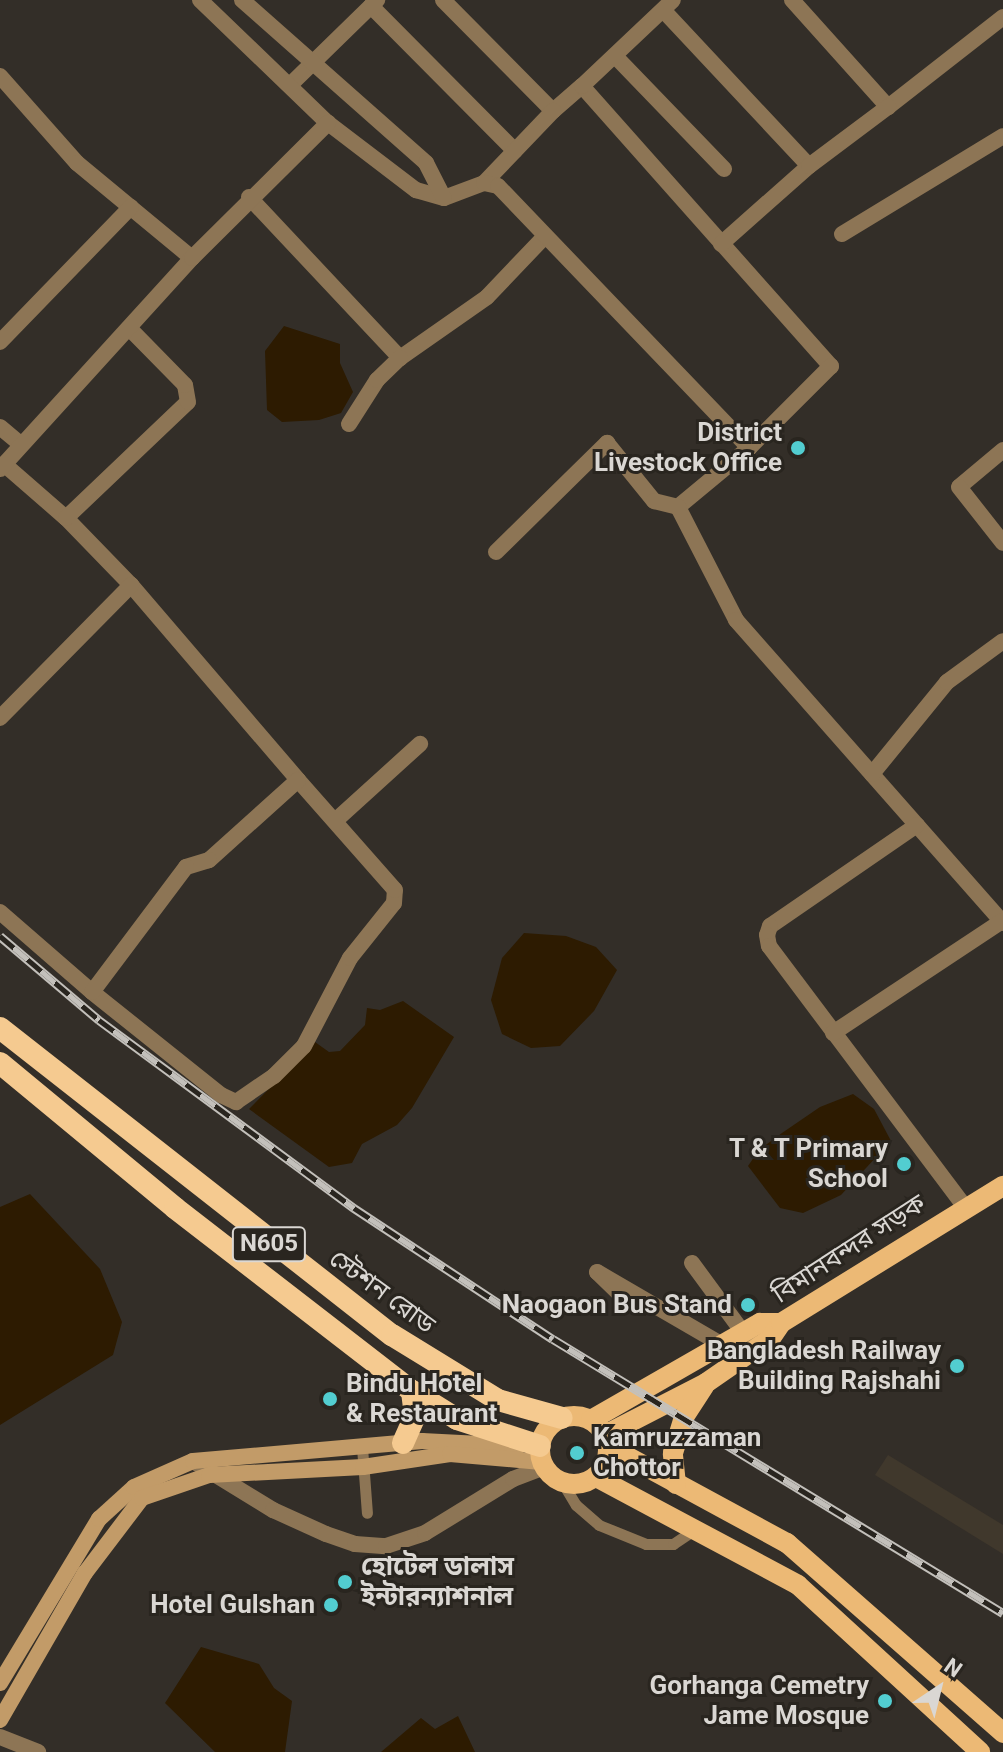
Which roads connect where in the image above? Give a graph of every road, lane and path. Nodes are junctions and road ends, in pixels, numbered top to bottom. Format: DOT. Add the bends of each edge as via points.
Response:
graph roads {
  1 [pos="200,0"];
  2 [pos="242,0"];
  3 [pos="443,0"];
  4 [pos="792,0"];
  5 [pos="374,3"];
  6 [pos="668,6"];
  7 [pos="1003,17"];
  8 [pos="615,56"];
  9 [pos="313,62"];
  10 [pos="0,76"];
  11 [pos="290,85"];
  12 [pos="582,86"];
  13 [pos="888,107"];
  14 [pos="553,111"];
  15 [pos="328,123"];
  16 [pos="1003,136"];
  17 [pos="515,151"];
  18 [pos="809,166"];
  19 [pos="724,169"];
  20 [pos="484,183"];
  21 [pos="249,197"];
  22 [pos="444,198"];
  23 [pos="131,207"];
  24 [pos="842,234"];
  25 [pos="545,236"];
  26 [pos="721,244"];
  27 [pos="192,258"];
  28 [pos="129,328"];
  29 [pos="0,342"];
  30 [pos="400,358"];
  31 [pos="349,424"];
  32 [pos="0,427"];
  33 [pos="20,444"];
  34 [pos="749,448"];
  35 [pos="1003,450"];
  36 [pos="2,467"];
  37 [pos="678,507"];
  38 [pos="66,518"];
  39 [pos="1003,543"];
  40 [pos="496,552"];
  41 [pos="131,585"];
  42 [pos="1003,641"];
  43 [pos="0,718"];
  44 [pos="420,744"];
  45 [pos="872,774"];
  46 [pos="298,780"];
  47 [pos="335,821"];
  48 [pos="917,825"];
  49 [pos="0,912"];
  50 [pos="1002,922"];
  51 [pos="92,992"];
  52 [pos="0,1028"];
  53 [pos="833,1033"];
  54 [pos="0,1063"];
  55 [pos="1003,1186"];
  56 [pos="964,1206"];
  57 [pos="692,1263"];
  58 [pos="631,1305"];
  59 [pos="749,1341"];
  60 [pos="731,1354"];
  61 [pos="706,1383"];
  62 [pos="412,1391"];
  63 [pos="562,1418"];
  64 [pos="602,1434"];
  65 [pos="403,1443"];
  66 [pos="362,1447"];
  67 [pos="541,1456"];
  68 [pos="193,1461"];
  69 [pos="363,1467"];
  70 [pos="209,1475"];
  71 [pos="596,1477"];
  72 [pos="562,1482"];
  73 [pos="676,1484"];
  74 [pos="367,1513"];
  75 [pos="695,1529"];
  76 [pos="0,1683"];
  77 [pos="0,1719"];
  78 [pos="1003,1733"];
  79 [pos="0,1737"];
  80 [pos="38,1752"];
  81 [pos="980,1752"];
  1 -- 11 [label="street"];
  2 -- 9 [label="street"];
  3 -- 14 [label="street"];
  4 -- 13 [label="street"];
  5 -- 9 [label="street"];
  5 -- 17 [label="street"];
  6 -- 8 [label="street"];
  6 -- 18 [label="street"];
  7 -- 13 [label="street"];
  8 -- 12 [label="street"];
  8 -- 19 [label="street"];
  9 -- 11 [label="street"];
  9 -- 22 [label="street" via="426,163"];
  10 -- 23 [label="street" via="77,163"];
  11 -- 15 [label="street"];
  12 -- 14 [label="street"];
  12 -- 26 [label="street"];
  13 -- 18 [label="street"];
  14 -- 17 [label="street"];
  15 -- 21 [label="street"];
  15 -- 22 [label="street" via="416,190"];
  16 -- 24 [label="street"];
  17 -- 20 [label="street"];
  18 -- 26 [label="street"];
  20 -- 22 [label="street"];
  20 -- 25 [label="street" via="498,186"];
  21 -- 27 [label="street"];
  21 -- 30 [label="street"];
  23 -- 27 [label="street"];
  23 -- 29 [label="street"];
  25 -- 30 [label="street" via="487,297"];
  25 -- 34 [label="street"];
  26 -- 34 [label="street" via="831,366"];
  27 -- 28 [label="street"];
  28 -- 33 [label="street"];
  28 -- 38 [label="street" via="185,385 188,402"];
  30 -- 31 [label="street" via="377,380"];
  32 -- 33 [label="street"];
  33 -- 36 [label="street"];
  34 -- 37 [label="street"];
  35 -- 39 [label="street" via="959,487"];
  36 -- 38 [label="street"];
  37 -- 40 [label="street" via="654,501 613,444 607,443"];
  37 -- 45 [label="street" via="736,620"];
  38 -- 41 [label="street"];
  41 -- 43 [label="street"];
  41 -- 46 [label="street"];
  42 -- 45 [label="street" via="947,682"];
  44 -- 47 [label="street"];
  45 -- 48 [label="street"];
  46 -- 47 [label="street"];
  46 -- 51 [label="street" via="209,860 186,867"];
  47 -- 51 [label="street" via="395,890 394,903 350,958 304,1046 274,1076 236,1102"];
  48 -- 50 [label="street"];
  48 -- 53 [label="street" via="770,926 769,946"];
  49 -- 51 [label="street"];
  50 -- 53 [label="street"];
  52 -- 63 [label="highway, স্টেশন রোড / N605" via="392,1335 498,1400"];
  53 -- 56 [label="street"];
  54 -- 62 [label="highway, N605" via="175,1208"];
  55 -- 56 [label="main road, বিমানবন্দর সড়ক"];
  56 -- 59 [label="main road, বিমানবন্দর সড়ক" via="781,1323 760,1323"];
  57 -- 59 [label="street"];
  58 -- 60 [label="street" via="597,1272"];
  59 -- 60 [label="main road, বিমানবন্দর সড়ক"];
  60 -- 61 [label="main road"];
  60 -- 64 [label="main road"];
  61 -- 64 [label="main road"];
  61 -- 73 [label="main road" via="684,1417 673,1453"];
  62 -- 65 [label="highway" via="415,1416"];
  62 -- 67 [label="highway, N605" via="457,1419"];
  63 -- 64 [label="main road, N605"];
  63 -- 67 [label="main road" via="547,1429"];
  64 -- 71 [label="main road"];
  64 -- 73 [label="main road"];
  65 -- 66 [label="main road"];
  65 -- 67 [label="main road" via="450,1440"];
  66 -- 68 [label="main road"];
  66 -- 69 [label="lane"];
  67 -- 69 [label="main road" via="450,1454"];
  67 -- 70 [label="street" via="425,1533 386,1546 355,1544 326,1534"];
  67 -- 72 [label="main road, N605"];
  68 -- 70 [label="street"];
  68 -- 76 [label="main road" via="134,1487 99,1519"];
  69 -- 70 [label="main road"];
  69 -- 74 [label="lane"];
  70 -- 77 [label="main road" via="142,1498 85,1573"];
  71 -- 72 [label="main road" via="574,1485"];
  71 -- 75 [label="main road"];
  72 -- 75 [label="lane" via="576,1505 599,1525 646,1544 673,1544"];
  73 -- 78 [label="main road" via="787,1543 821,1568"];
  75 -- 81 [label="main road" via="798,1585"];
  79 -- 80 [label="street"];
}
